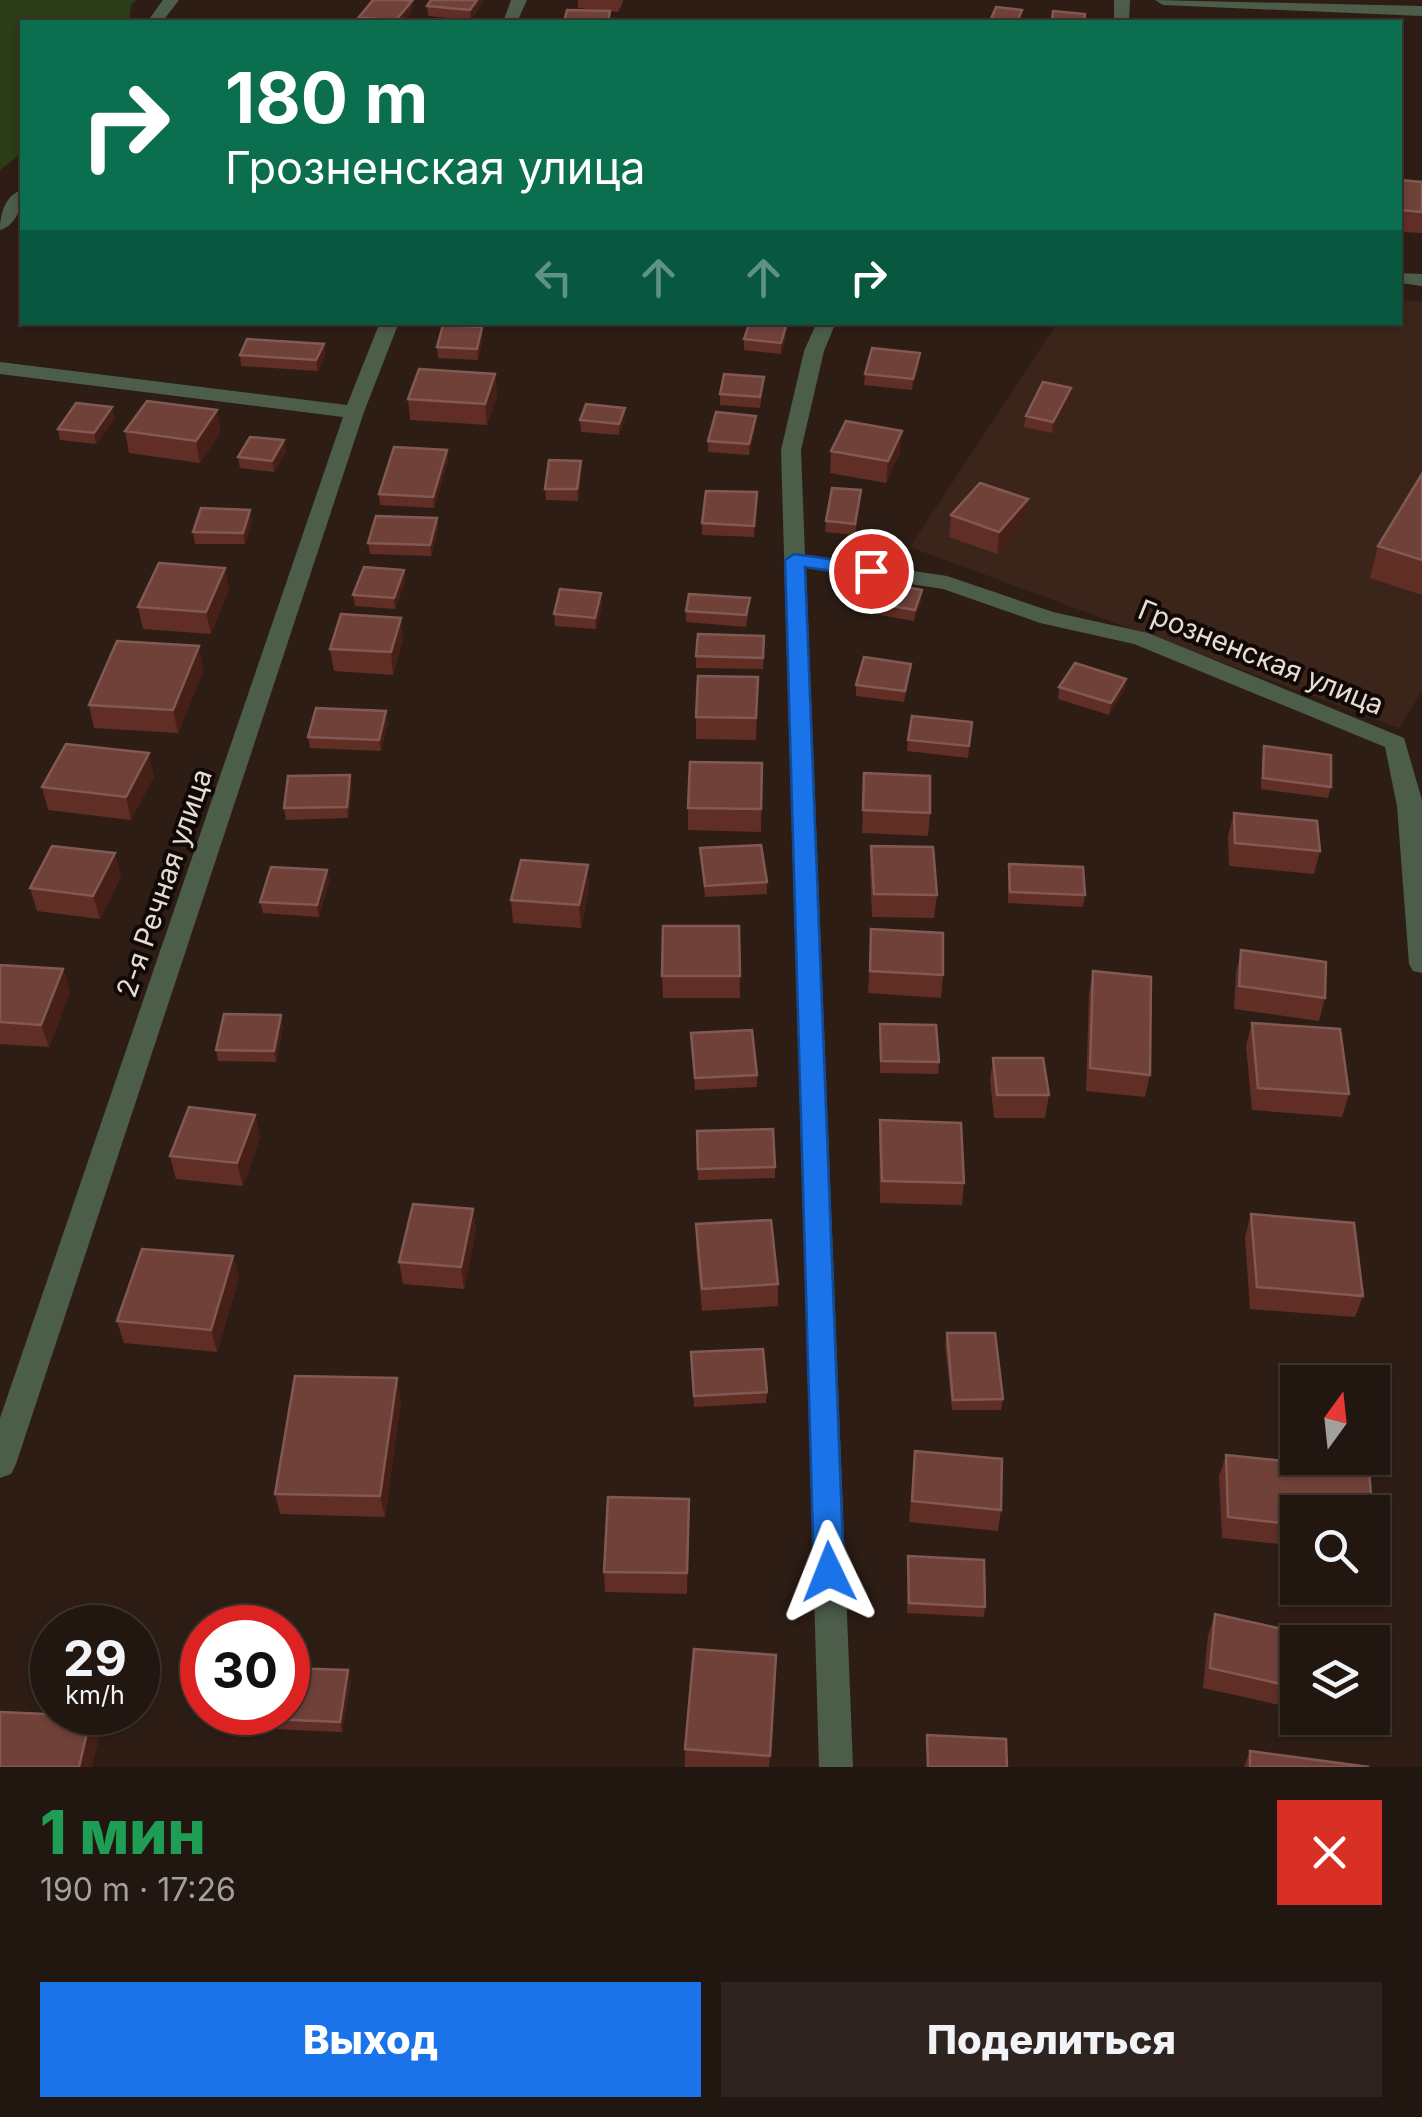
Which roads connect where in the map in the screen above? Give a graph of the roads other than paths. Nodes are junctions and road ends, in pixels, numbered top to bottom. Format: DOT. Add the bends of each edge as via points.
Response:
graph roads {
  1 [pos="171,0"];
  2 [pos="1163,0"];
  3 [pos="1422,12"];
  4 [pos="156,20"];
  5 [pos="20,198"];
  6 [pos="0,225"];
  7 [pos="389,325"];
  8 [pos="826,325"];
  9 [pos="0,368"];
  10 [pos="354,412"];
  11 [pos="794,560"];
  12 [pos="1415,807"];
  13 [pos="1422,964"];
  14 [pos="10,1406"];
  15 [pos="0,1464"];
  16 [pos="836,1767"];
  1 -- 4 [label="street"];
  2 -- 3 [label="street"];
  5 -- 6 [label="street"];
  7 -- 10 [label="street, 2-я Речная улица"];
  8 -- 11 [label="street" via="791,450"];
  9 -- 10 [label="street"];
  10 -- 14 [label="street, 2-я Речная улица"];
  11 -- 12 [label="street, Грозненская улица" via="948,582 1048,618 1140,638 1396,743"];
  11 -- 16 [label="street"];
  12 -- 13 [label="street"];
  14 -- 15 [label="street, 2-я Речная улица"];
}
